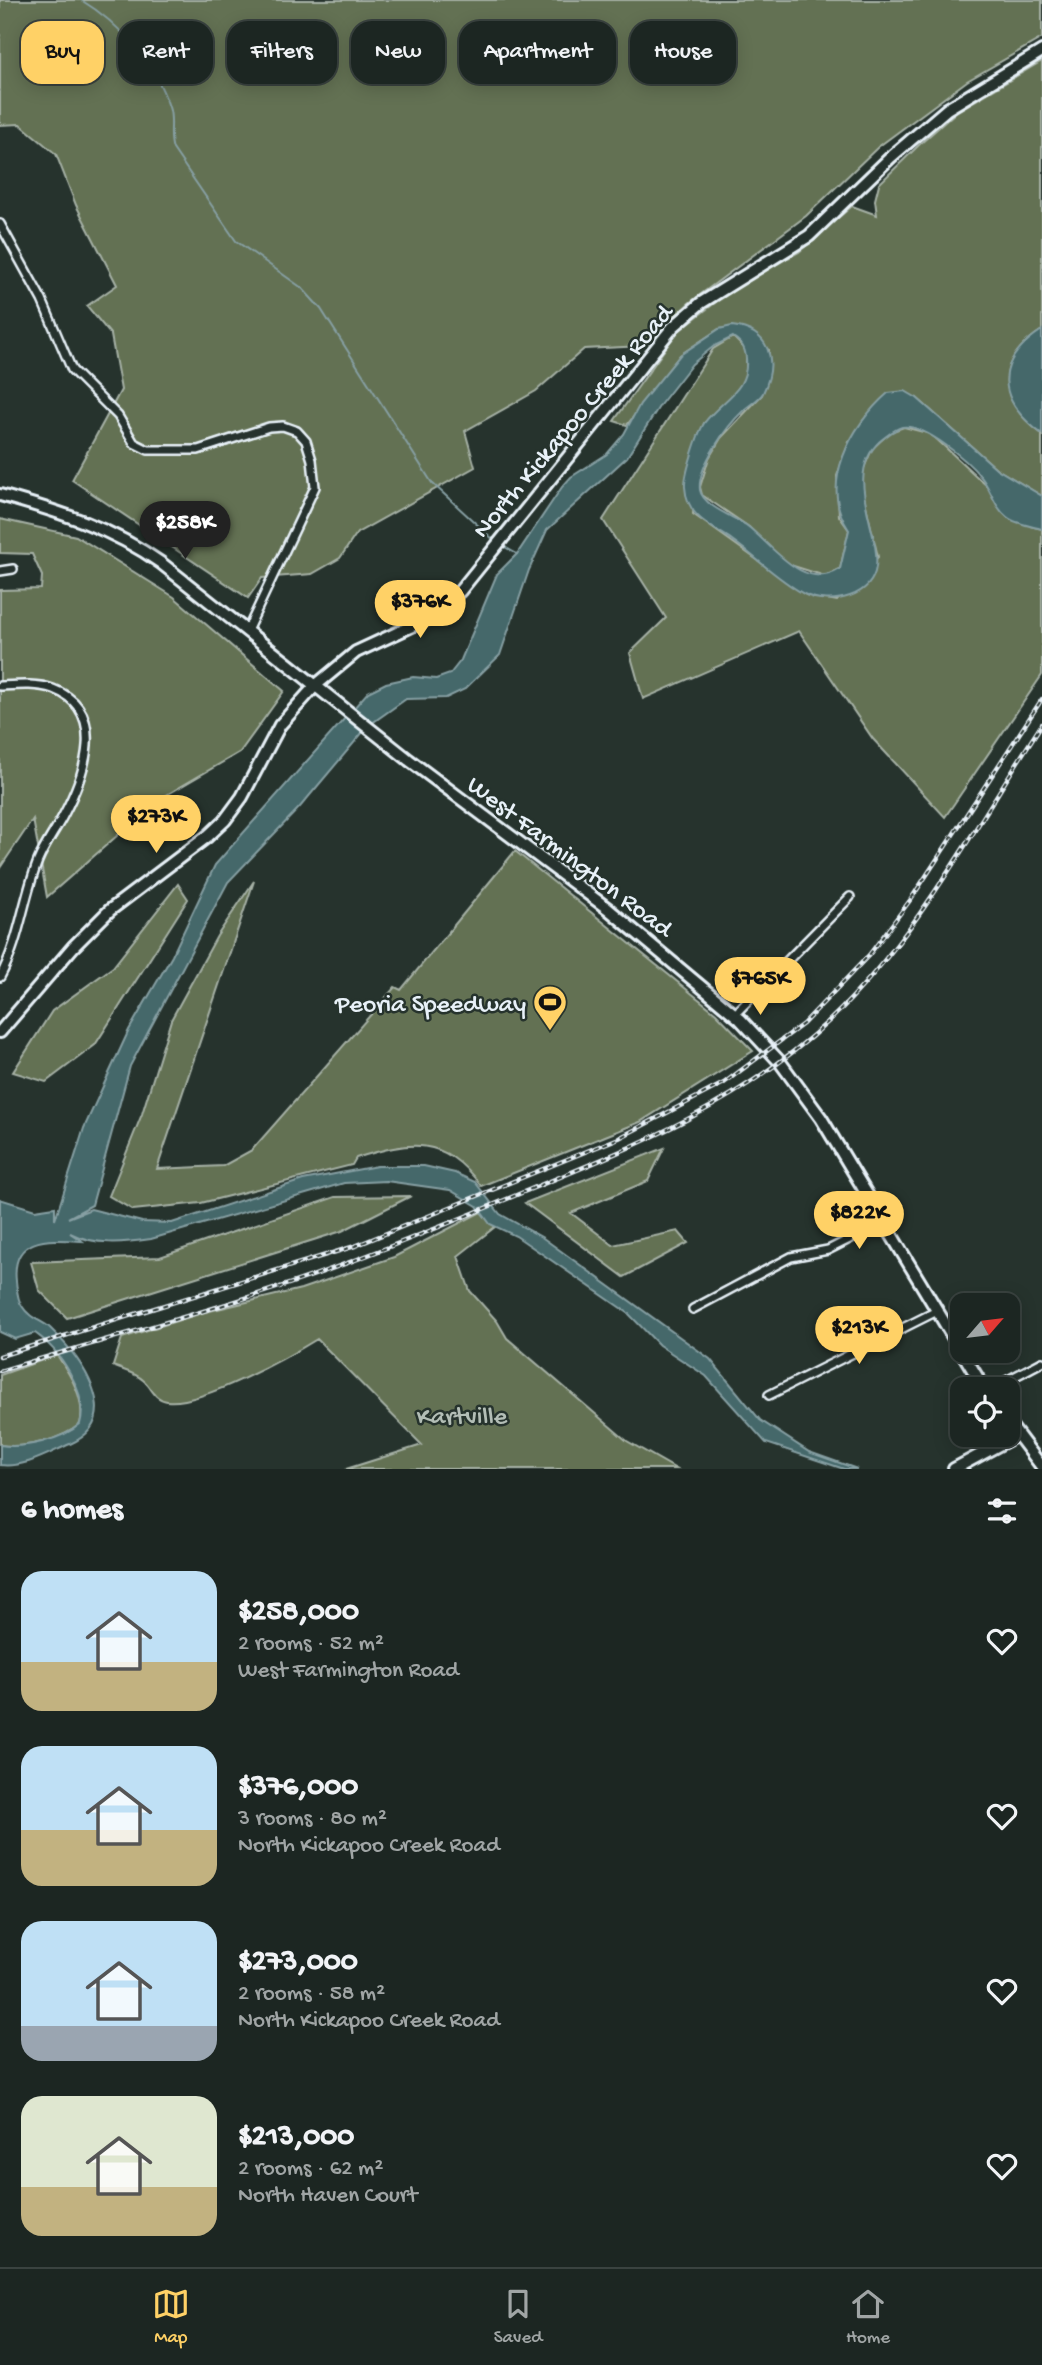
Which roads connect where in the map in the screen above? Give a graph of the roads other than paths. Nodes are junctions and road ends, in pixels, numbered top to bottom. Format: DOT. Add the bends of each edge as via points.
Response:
graph roads {
  1 [pos="1042,51"];
  2 [pos="0,224"];
  3 [pos="0,495"];
  4 [pos="13,569"];
  5 [pos="0,572"];
  6 [pos="247,631"];
  7 [pos="0,686"];
  8 [pos="315,686"];
  9 [pos="850,897"];
  10 [pos="0,977"];
  11 [pos="735,1014"];
  12 [pos="0,1032"];
  13 [pos="883,1222"];
  14 [pos="692,1309"];
  15 [pos="937,1311"];
  16 [pos="1042,1362"];
  17 [pos="979,1377"];
  18 [pos="1013,1377"];
  19 [pos="769,1395"];
  20 [pos="1020,1439"];
  21 [pos="995,1447"];
  22 [pos="1042,1467"];
  23 [pos="954,1469"];
  1 -- 8 [label="main road, North Kickapoo Creek Road" via="947,109 809,236 685,315 460,591 437,611 356,652"];
  2 -- 6 [label="street" via="72,370 118,416 134,443 148,450 198,450 283,426 297,430 306,441 315,487"];
  3 -- 6 [label="main road, West Farmington Road" via="77,517 126,541"];
  4 -- 5 [label="street"];
  6 -- 8 [label="main road, West Farmington Road"];
  7 -- 10 [label="street" via="42,686 63,693 79,709 89,736 80,775 39,858 18,938"];
  8 -- 11 [label="main road, West Farmington Road" via="607,908"];
  8 -- 12 [label="main road, North Kickapoo Creek Road" via="280,725 243,797 225,820 96,923"];
  9 -- 11 [label="street"];
  11 -- 13 [label="main road, West Farmington Road" via="812,1105"];
  13 -- 14 [label="street" via="828,1250 791,1257"];
  13 -- 15 [label="main road, West Farmington Road"];
  15 -- 17 [label="main road, West Farmington Road"];
  15 -- 19 [label="street"];
  16 -- 18 [label="street"];
  20 -- 22 [label="main road"];
  21 -- 23 [label="main road"];
}
